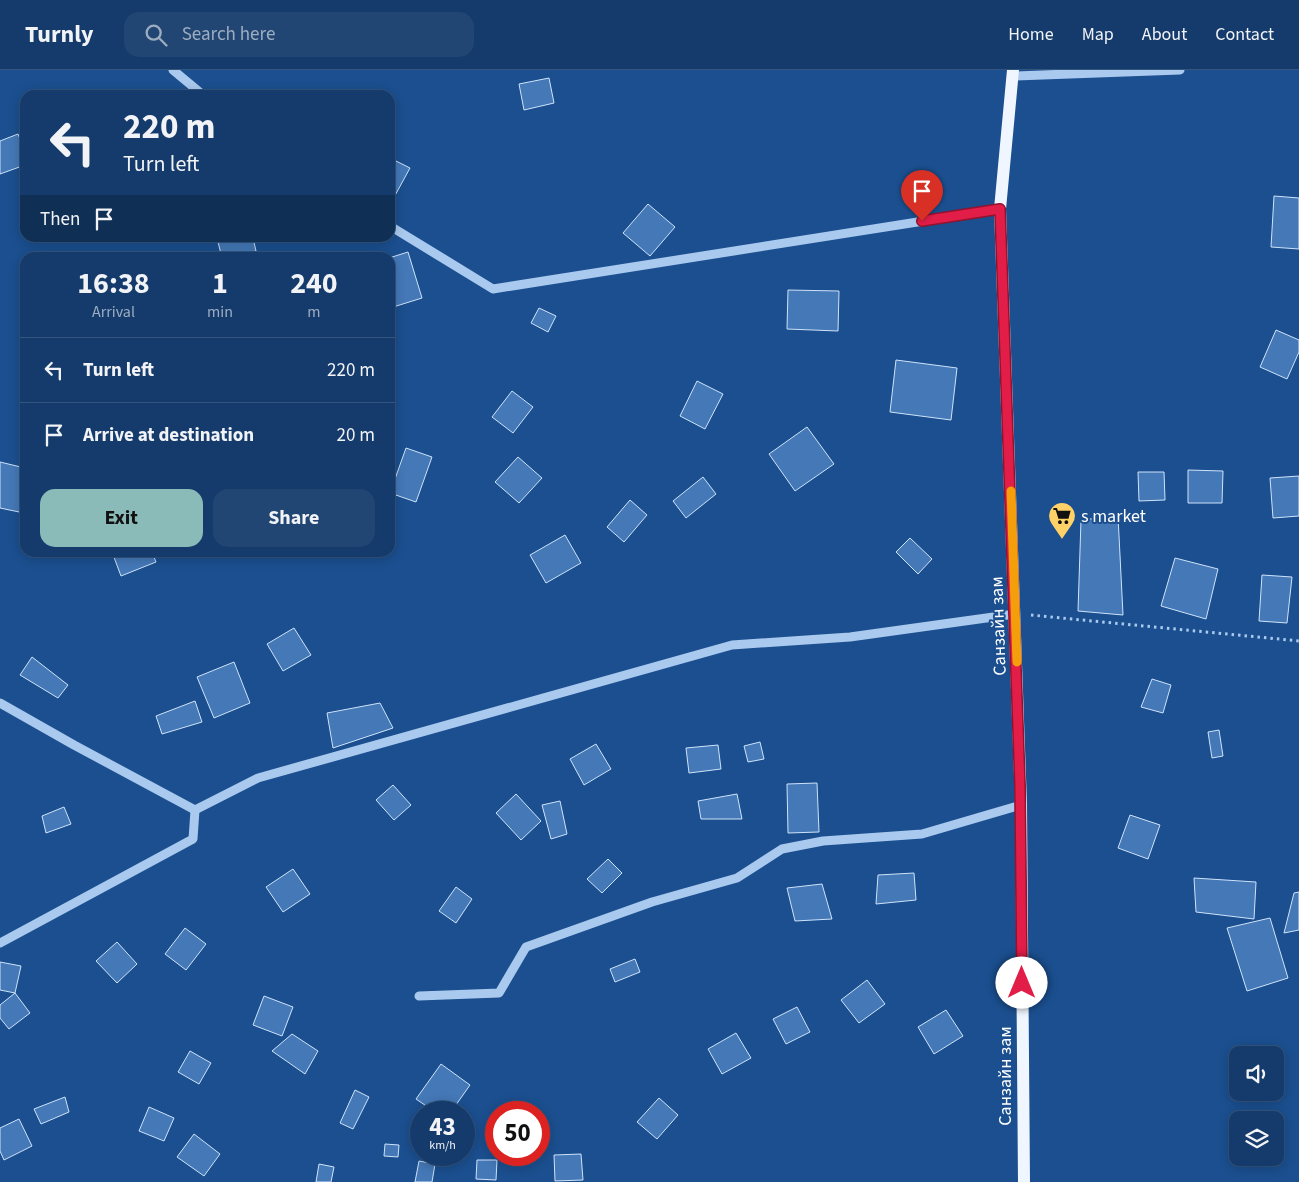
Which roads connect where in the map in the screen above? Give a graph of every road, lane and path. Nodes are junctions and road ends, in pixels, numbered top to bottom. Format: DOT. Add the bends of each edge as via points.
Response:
graph roads {
  1 [pos="173,70"];
  2 [pos="1180,70"];
  3 [pos="1013,73"];
  4 [pos="197,90"];
  5 [pos="1000,209"];
  6 [pos="395,229"];
  7 [pos="1015,614"];
  8 [pos="1299,641"];
  9 [pos="0,703"];
  10 [pos="1021,805"];
  11 [pos="195,810"];
  12 [pos="0,943"];
  13 [pos="419,996"];
  14 [pos="1024,1182"];
  1 -- 4 [label="street"];
  2 -- 3 [label="street"];
  3 -- 5 [label="main road, Санзайн зам"];
  5 -- 6 [label="street" via="493,289"];
  5 -- 7 [label="main road, Санзайн зам"];
  7 -- 8 [label="path"];
  7 -- 10 [label="main road, Санзайн зам"];
  7 -- 11 [label="street" via="850,637 732,645 258,778"];
  9 -- 11 [label="street"];
  10 -- 13 [label="street" via="922,834 823,841 782,849 737,878 652,902 526,947 499,993"];
  10 -- 14 [label="main road, Санзайн зам"];
  11 -- 12 [label="street" via="193,839"];
}
